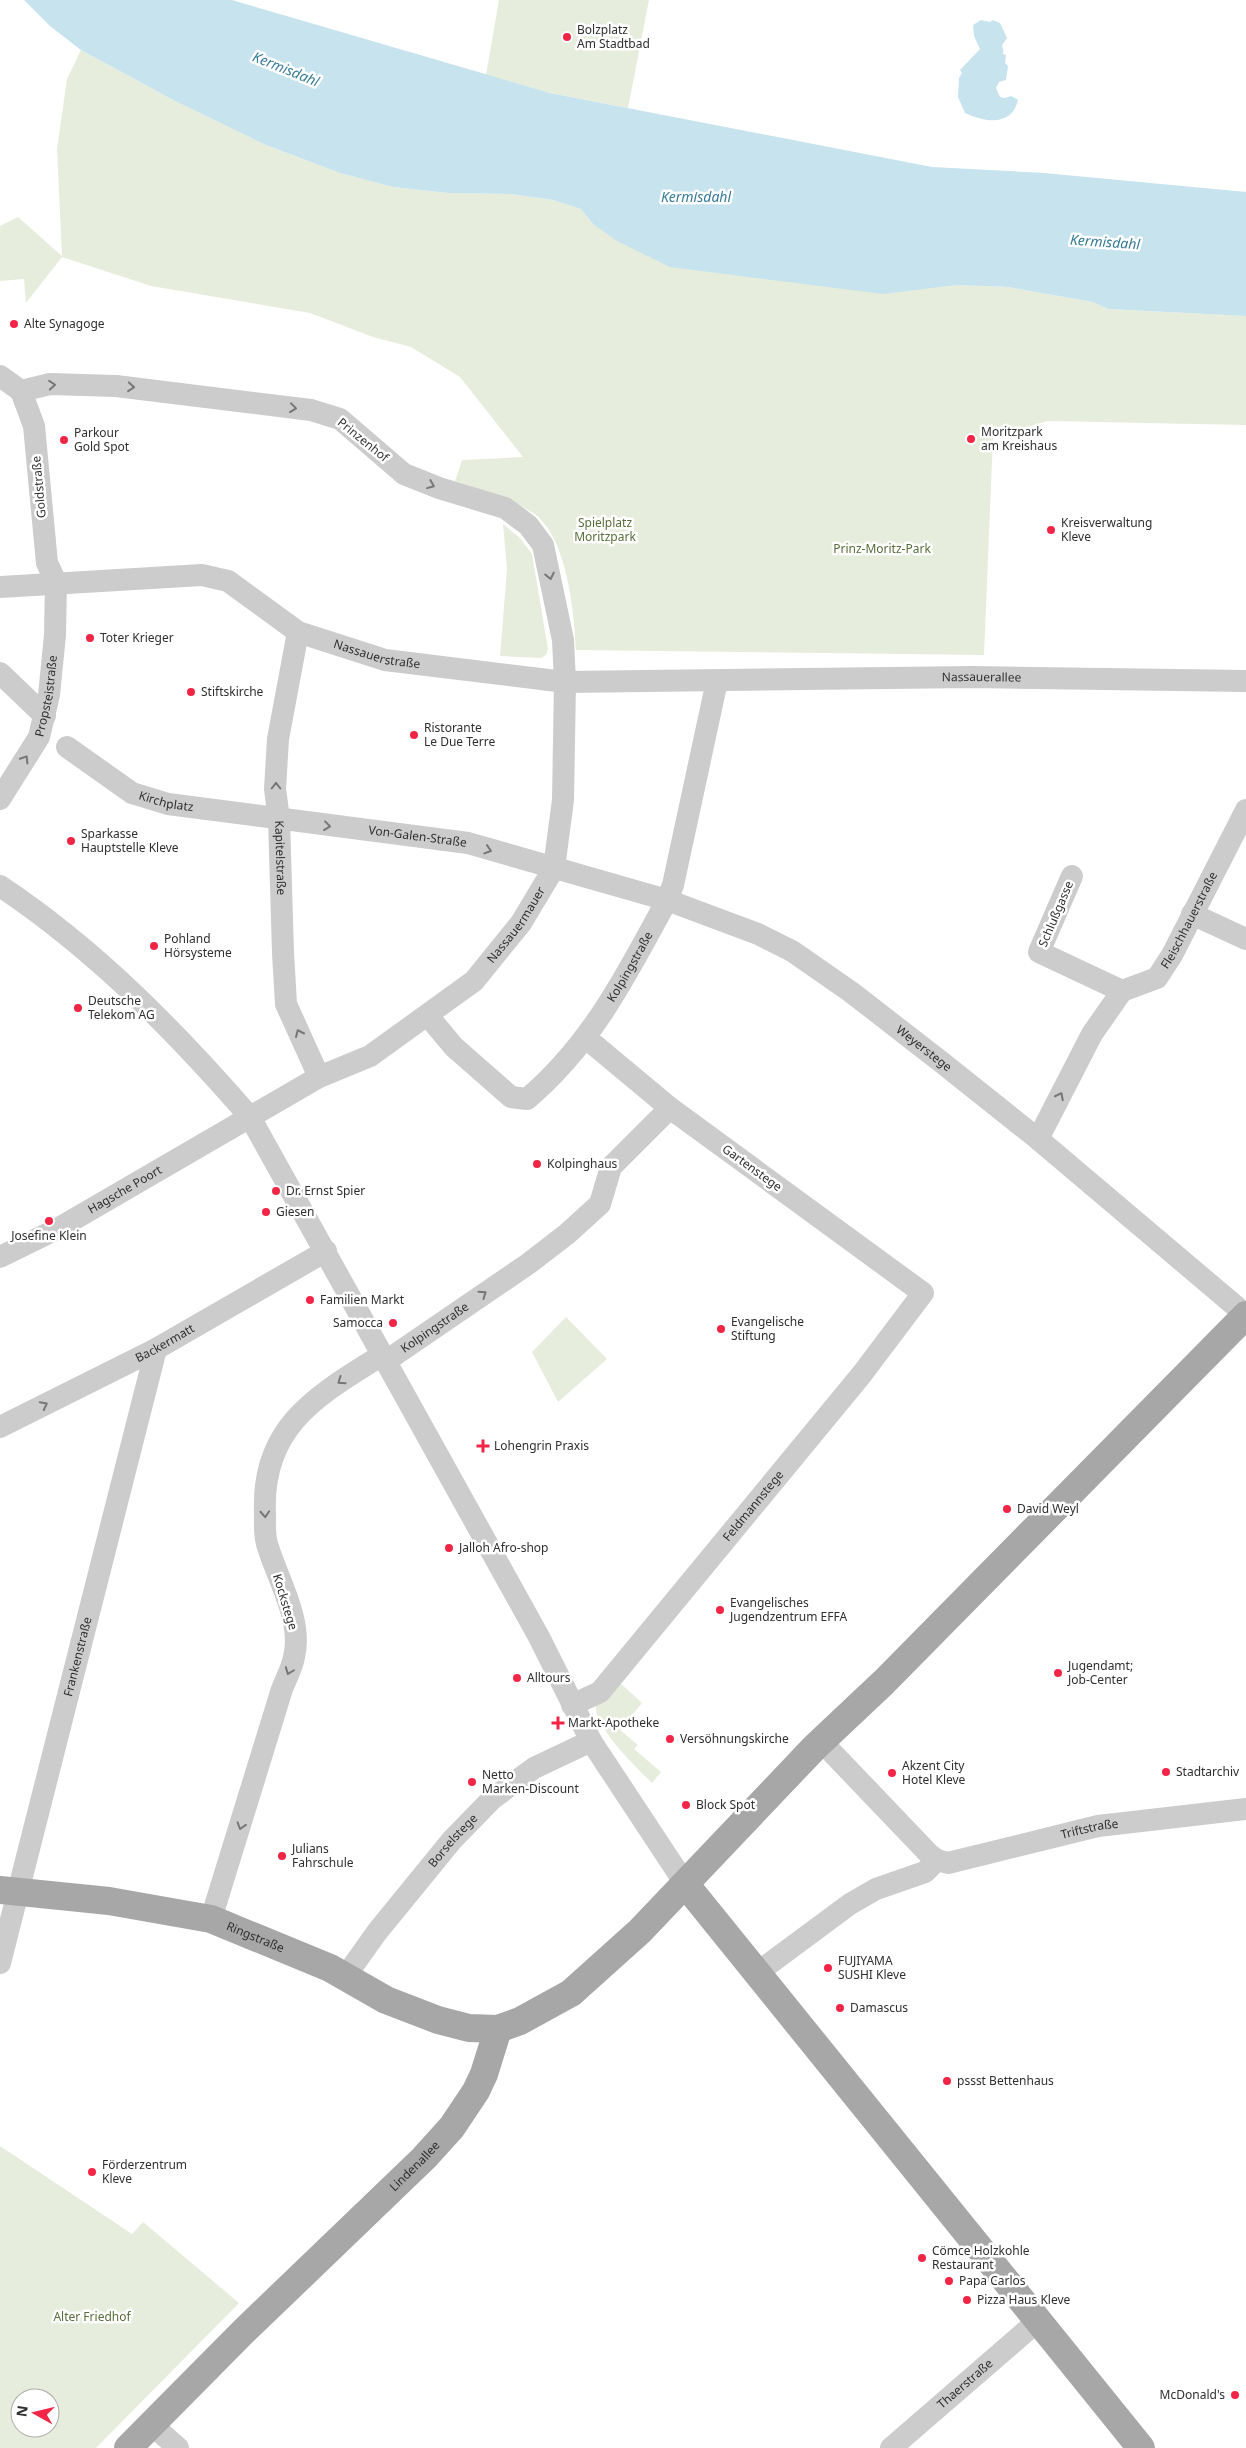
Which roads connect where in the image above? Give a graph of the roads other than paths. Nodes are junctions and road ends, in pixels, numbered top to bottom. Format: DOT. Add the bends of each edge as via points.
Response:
graph roads {
  1 [pos="0,376"];
  2 [pos="21,391"];
  3 [pos="56,582"];
  4 [pos="0,587"];
  5 [pos="298,632"];
  6 [pos="0,673"];
  7 [pos="716,681"];
  8 [pos="1246,681"];
  9 [pos="565,682"];
  10 [pos="45,716"];
  11 [pos="67,748"];
  12 [pos="0,799"];
  13 [pos="1246,810"];
  14 [pos="279,819"];
  15 [pos="554,868"];
  16 [pos="1072,876"];
  17 [pos="0,886"];
  18 [pos="667,900"];
  19 [pos="1192,914"];
  20 [pos="1246,939"];
  21 [pos="1122,991"];
  22 [pos="428,1016"];
  23 [pos="586,1038"];
  24 [pos="319,1077"];
  25 [pos="670,1108"];
  26 [pos="250,1118"];
  27 [pos="1038,1140"];
  28 [pos="326,1251"];
  29 [pos="0,1257"];
  30 [pos="923,1293"];
  31 [pos="1246,1315"];
  32 [pos="156,1349"];
  33 [pos="384,1358"];
  34 [pos="0,1427"];
  35 [pos="572,1705"];
  36 [pos="591,1741"];
  37 [pos="822,1742"];
  38 [pos="1246,1809"];
  39 [pos="937,1860"];
  40 [pos="686,1885"];
  41 [pos="8,1890"];
  42 [pos="211,1919"];
  43 [pos="0,1963"];
  44 [pos="766,1966"];
  45 [pos="345,1977"];
  46 [pos="498,2030"];
  47 [pos="1039,2320"];
  48 [pos="150,2424"];
  49 [pos="128,2448"];
  50 [pos="178,2448"];
  51 [pos="891,2448"];
  52 [pos="1141,2448"];
  1 -- 2 [label="street"];
  2 -- 3 [label="street, Goldstraße" via="34,426 47,563"];
  2 -- 9 [label="street, Prinzenhof, one-way" via="50,384 116,386 311,410 340,419 404,474 505,508 528,526 543,545 563,640"];
  3 -- 4 [label="street, Nassauerstraße"];
  3 -- 5 [label="street, Nassauerstraße" via="202,574 228,581"];
  3 -- 10 [label="street, Propsteistraße" via="55,636"];
  5 -- 9 [label="street, Nassauerstraße" via="385,660"];
  14 -- 5 [label="street, Kapitelstraße, one-way" via="275,789 278,739"];
  6 -- 10 [label="street"];
  7 -- 8 [label="street, Nassauerallee" via="983,677"];
  7 -- 9 [label="street, Nassauerstraße"];
  7 -- 18 [label="street, Kolpingstraße" via="673,886"];
  9 -- 15 [label="street, Nassauermauer" via="563,800"];
  12 -- 10 [label="street, Propsteistraße, one-way" via="39,737"];
  11 -- 14 [label="street, Kirchplatz" via="132,793 168,804"];
  13 -- 19 [label="street, Fleischhauerstraße"];
  14 -- 15 [label="street, Von-Galen-Straße, one-way" via="468,843"];
  24 -- 14 [label="street, Kapitelstraße, one-way" via="286,1004"];
  15 -- 18 [label="street, Weyerstege"];
  15 -- 22 [label="street, Nassauermauer" via="521,923 474,981"];
  16 -- 21 [label="street, Schlußgasse" via="1040,952"];
  17 -- 26 [label="street" via="35,910 130,989 209,1070"];
  18 -- 23 [label="street, Kolpingstraße" via="616,994"];
  18 -- 27 [label="street, Weyerstege" via="741,927 792,951 851,992"];
  19 -- 20 [label="street"];
  19 -- 21 [label="street, Fleischhauerstraße" via="1158,978"];
  27 -- 21 [label="street, one-way" via="1092,1034"];
  22 -- 23 [label="street, Kolpingstraße" via="454,1047 511,1097 527,1099 546,1083"];
  22 -- 24 [label="street, Nassauermauer" via="370,1056"];
  23 -- 25 [label="street, Gartenstege"];
  24 -- 26 [label="street, Hagsche Poort"];
  25 -- 30 [label="street, Gartenstege"];
  33 -- 25 [label="street, Kolpingstraße, one-way" via="528,1264 567,1234 600,1204 611,1167"];
  26 -- 28 [label="street"];
  26 -- 29 [label="street, Hagsche Poort" via="59,1228"];
  27 -- 31 [label="street, Weyerstege"];
  28 -- 32 [label="street, Backermatt"];
  28 -- 33 [label="street"];
  30 -- 35 [label="street, Feldmannstege" via="862,1374 600,1692"];
  31 -- 37 [label="main road"];
  34 -- 32 [label="street, Backermatt, one-way"];
  32 -- 41 [label="street, Frankenstraße" via="52,1762"];
  33 -- 35 [label="street" via="539,1637"];
  33 -- 42 [label="street, Kockstege, one-way" via="341,1380 298,1413 273,1456 264,1492 266,1544 296,1629 295,1656"];
  35 -- 36 [label="street"];
  36 -- 40 [label="street"];
  36 -- 45 [label="street, Borselstege" via="534,1768 492,1800 452,1840"];
  37 -- 39 [label="street"];
  37 -- 40 [label="main road"];
  38 -- 39 [label="street, Triftstraße" via="1098,1826 948,1863"];
  39 -- 44 [label="street" via="924,1872 876,1889 850,1904"];
  40 -- 44 [label="main road"];
  40 -- 46 [label="main road" via="571,1993 543,2010"];
  41 -- 42 [label="main road, Ringstraße" via="109,1900"];
  41 -- 43 [label="street, Frankenstraße"];
  42 -- 45 [label="main road, Ringstraße"];
  44 -- 47 [label="main road"];
  45 -- 46 [label="main road, Ringstraße" via="386,2000 438,2020 470,2028"];
  46 -- 48 [label="main road, Lindenallee" via="476,2091 452,2127"];
  47 -- 51 [label="street, Thaerstraße"];
  47 -- 52 [label="main road"];
  48 -- 49 [label="main road, Lindenallee"];
  48 -- 50 [label="street"];
}
